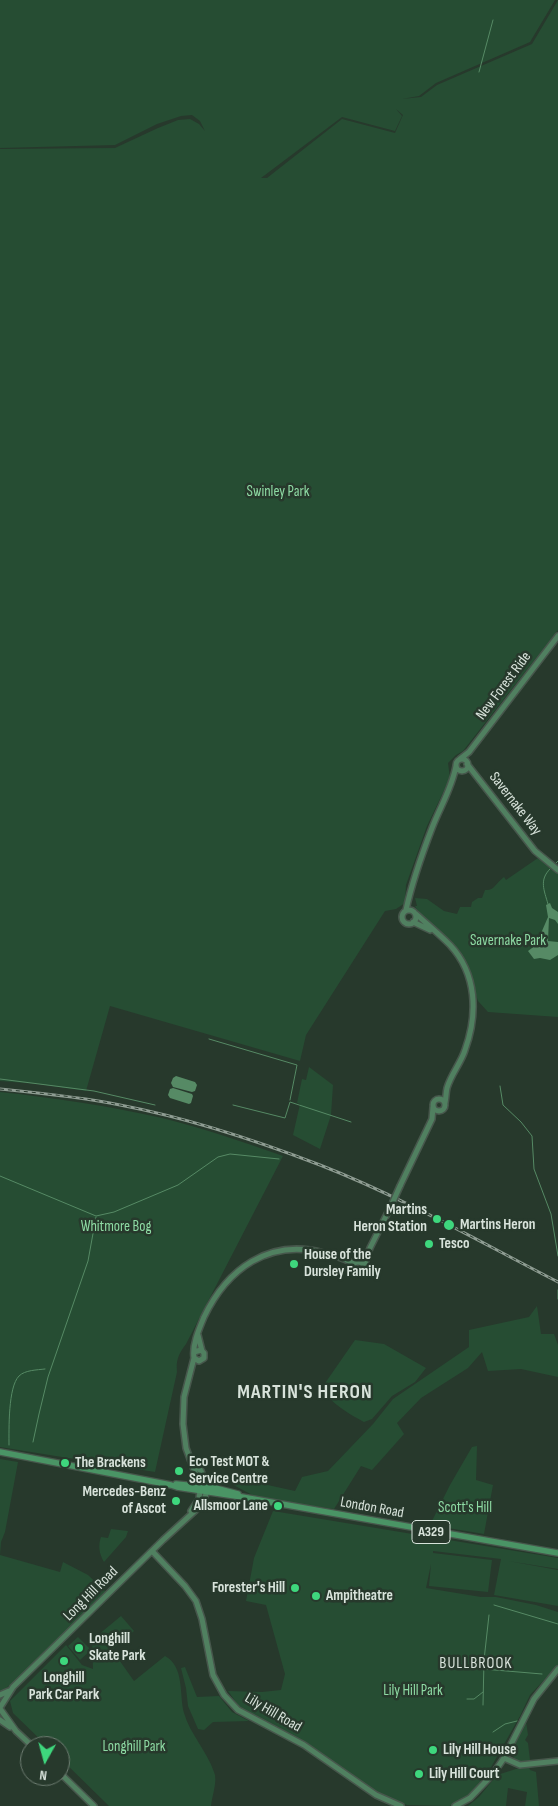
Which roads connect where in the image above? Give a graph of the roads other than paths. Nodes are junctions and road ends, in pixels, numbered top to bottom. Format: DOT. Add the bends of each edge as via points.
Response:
graph roads {
  1 [pos="558,636"];
  2 [pos="469,752"];
  3 [pos="460,759"];
  4 [pos="467,763"];
  5 [pos="456,766"];
  6 [pos="464,770"];
  7 [pos="474,774"];
  8 [pos="454,778"];
  9 [pos="558,870"];
  10 [pos="411,891"];
  11 [pos="406,910"];
  12 [pos="414,912"];
  13 [pos="413,922"];
  14 [pos="435,932"];
  15 [pos="447,1088"];
  16 [pos="436,1100"];
  17 [pos="445,1103"];
  18 [pos="433,1107"];
  19 [pos="440,1111"];
  20 [pos="432,1119"];
  21 [pos="370,1248"];
  22 [pos="354,1264"];
  23 [pos="364,1266"];
  24 [pos="198,1332"];
  25 [pos="202,1351"];
  26 [pos="194,1355"];
  27 [pos="200,1360"];
  28 [pos="189,1375"];
  29 [pos="0,1452"];
  30 [pos="192,1461"];
  31 [pos="200,1488"];
  32 [pos="207,1489"];
  33 [pos="186,1518"];
  34 [pos="152,1551"];
  35 [pos="558,1553"];
  36 [pos="558,1669"];
  37 [pos="13,1688"];
  38 [pos="0,1696"];
  39 [pos="0,1705"];
  40 [pos="0,1711"];
  41 [pos="0,1720"];
  42 [pos="16,1731"];
  43 [pos="21,1736"];
  44 [pos="504,1758"];
  45 [pos="558,1761"];
  46 [pos="70,1783"];
  47 [pos="94,1806"];
  48 [pos="401,1806"];
  49 [pos="455,1806"];
  1 -- 2 [label="main road, New Forest Ride"];
  2 -- 3 [label="main road, New Forest Ride"];
  2 -- 4 [label="main road, New Forest Ride"];
  3 -- 4 [label="main road"];
  3 -- 5 [label="main road, New Forest Ride"];
  4 -- 6 [label="main road, New Forest Ride"];
  4 -- 7 [label="main road, Savernake Way"];
  5 -- 6 [label="main road" via="458,770"];
  5 -- 8 [label="main road, New Forest Ride"];
  6 -- 7 [label="main road, Savernake Way"];
  6 -- 8 [label="main road, New Forest Ride"];
  7 -- 9 [label="main road, Savernake Way" via="535,851"];
  8 -- 10 [label="main road, New Forest Ride" via="432,827"];
  10 -- 11 [label="main road, New Forest Ride"];
  10 -- 12 [label="main road, New Forest Ride"];
  11 -- 12 [label="main road"];
  11 -- 13 [label="main road" via="403,920"];
  12 -- 13 [label="main road, New Forest Ride" via="416,919"];
  12 -- 14 [label="main road"];
  13 -- 14 [label="main road"];
  14 -- 15 [label="main road" via="450,946 467,972 474,1002 471,1035"];
  15 -- 16 [label="main road"];
  15 -- 17 [label="main road"];
  16 -- 17 [label="main road"];
  16 -- 18 [label="main road"];
  17 -- 19 [label="main road"];
  18 -- 19 [label="main road"];
  18 -- 20 [label="main road"];
  19 -- 20 [label="main road"];
  20 -- 21 [label="main road, bridge"];
  21 -- 22 [label="main road"];
  21 -- 23 [label="main road"];
  22 -- 23 [label="main road"];
  22 -- 23 [label="main road" via="354,1273 359,1275"];
  22 -- 24 [label="main road" via="316,1251 293,1249 254,1260 237,1270 227,1281"];
  24 -- 25 [label="main road"];
  24 -- 26 [label="main road"];
  25 -- 26 [label="main road" via="197,1350"];
  25 -- 27 [label="main road" via="204,1357"];
  26 -- 27 [label="main road"];
  26 -- 28 [label="main road"];
  27 -- 28 [label="main road"];
  28 -- 30 [label="main road" via="182,1424 184,1444"];
  29 -- 31 [label="main road, London Road / A329"];
  30 -- 31 [label="main road"];
  30 -- 32 [label="main road" via="201,1471"];
  31 -- 32 [label="main road, London Road / A329"];
  31 -- 33 [label="main road, Long Hill Road" via="199,1499"];
  32 -- 33 [label="main road, Long Hill Road" via="201,1505"];
  32 -- 35 [label="main road, London Road / A329"];
  33 -- 34 [label="main road, Long Hill Road"];
  34 -- 37 [label="main road, Long Hill Road"];
  34 -- 48 [label="main road, Lily Hill Road" via="196,1601 213,1675 224,1695 238,1710 304,1746 376,1795"];
  36 -- 44 [label="main road" via="534,1699"];
  37 -- 38 [label="main road, Long Hill Road"];
  37 -- 39 [label="main road, Long Hill Road"];
  39 -- 40 [label="main road"];
  40 -- 42 [label="main road"];
  41 -- 42 [label="main road"];
  42 -- 43 [label="main road"];
  44 -- 45 [label="main road" via="520,1764"];
  44 -- 49 [label="main road" via="470,1798"];
  46 -- 47 [label="main road"];
}
